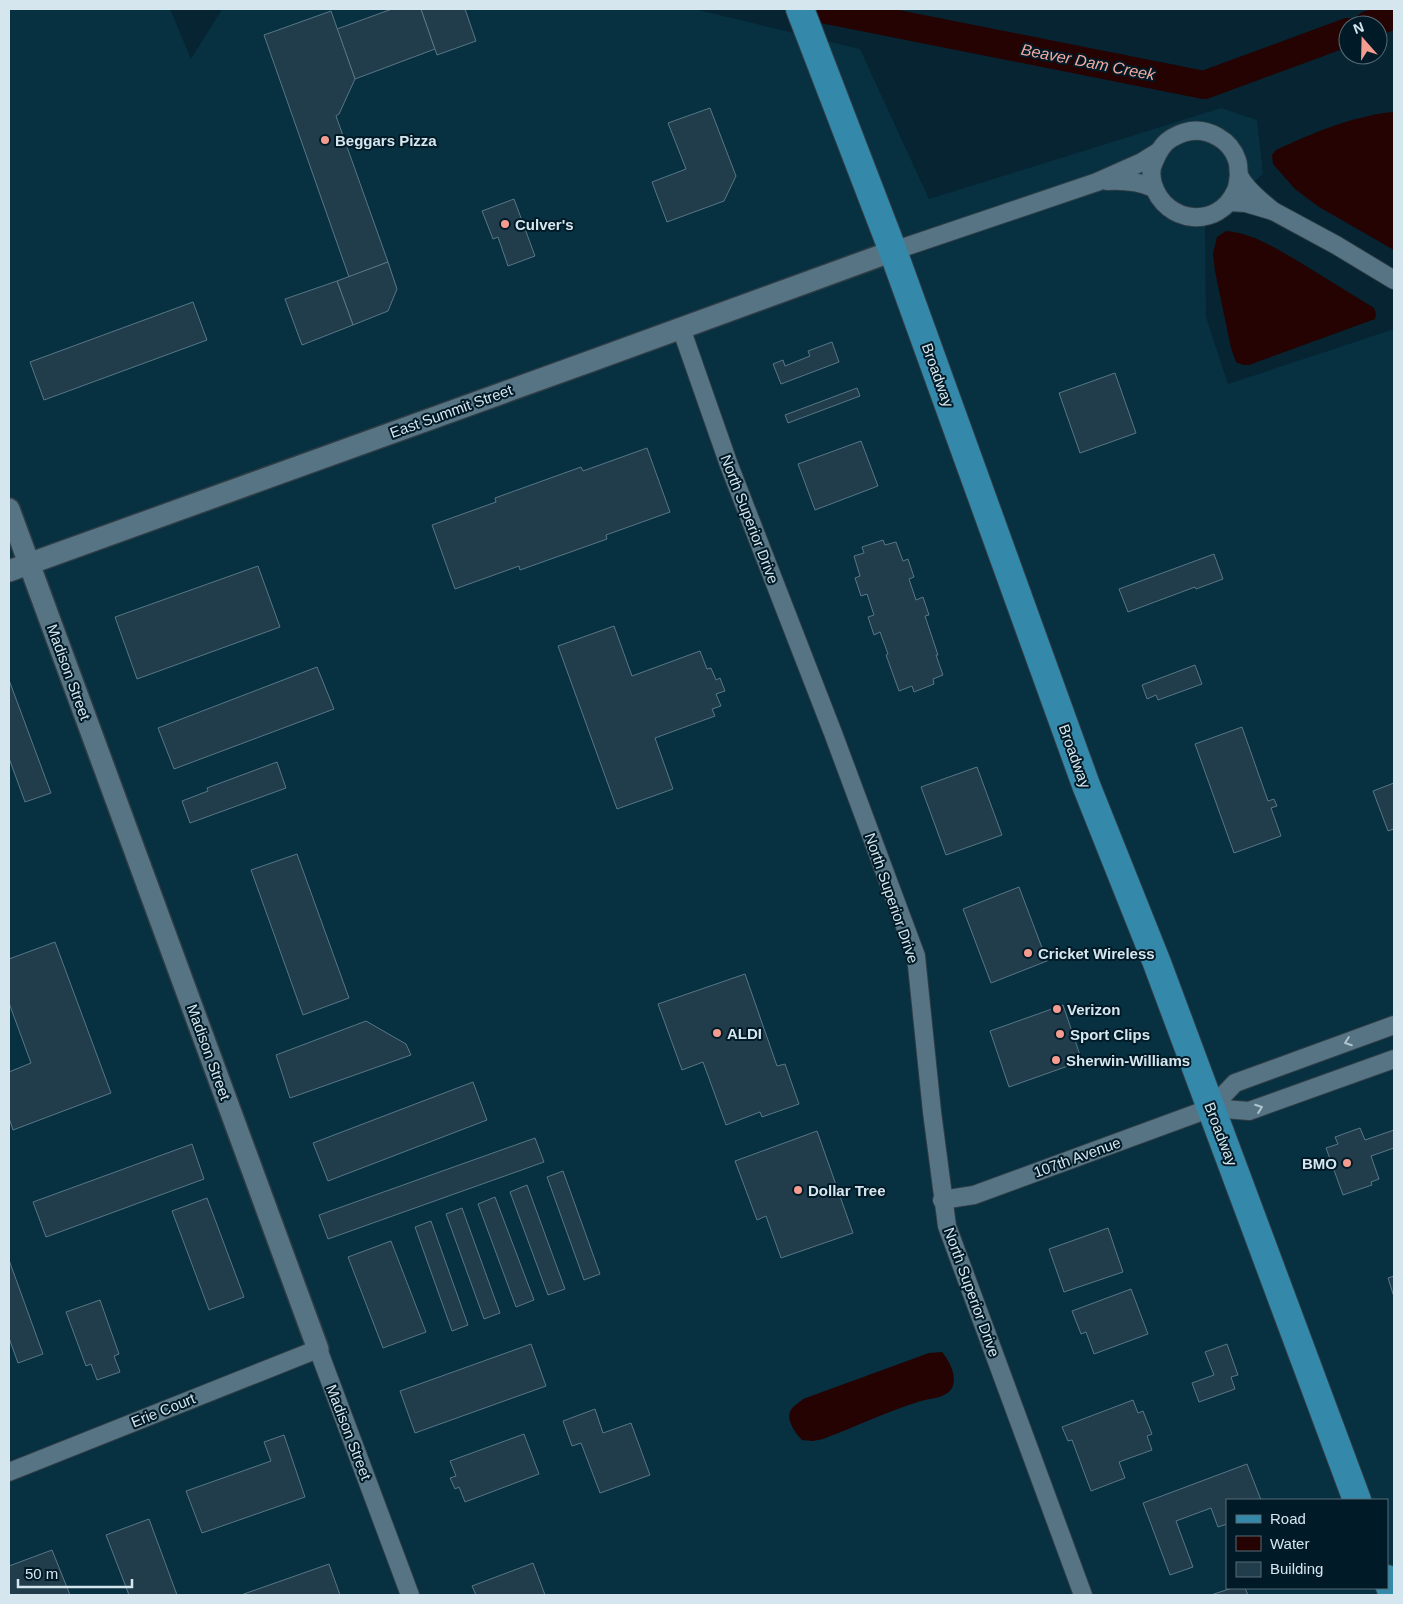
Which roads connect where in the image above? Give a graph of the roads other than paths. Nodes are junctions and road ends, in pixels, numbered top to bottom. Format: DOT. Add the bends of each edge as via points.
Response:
graph roads {
  1 [pos="804,18"];
  2 [pos="1158,152"];
  3 [pos="1240,176"];
  4 [pos="1097,182"];
  5 [pos="1154,188"];
  6 [pos="1229,202"];
  7 [pos="1273,211"];
  8 [pos="893,251"];
  9 [pos="1394,280"];
  10 [pos="681,328"];
  11 [pos="9,509"];
  12 [pos="29,563"];
  13 [pos="9,571"];
  14 [pos="1394,1025"];
  15 [pos="1394,1059"];
  16 [pos="1211,1108"];
  17 [pos="942,1200"];
  18 [pos="318,1349"];
  19 [pos="9,1472"];
  20 [pos="1358,1499"];
  21 [pos="1388,1582"];
  22 [pos="410,1595"];
  23 [pos="1083,1595"];
  24 [pos="1393,1595"];
  1 -- 8 [label="main road, Broadway"];
  2 -- 3 [label="street" via="1179,134 1193,130 1207,132 1231,148 1238,161"];
  2 -- 4 [label="street"];
  2 -- 5 [label="street" via="1152,165"];
  3 -- 6 [label="street"];
  3 -- 7 [label="street" via="1259,200"];
  4 -- 5 [label="street" via="1123,180 1142,182"];
  4 -- 8 [label="street"];
  5 -- 6 [label="street" via="1164,205 1189,217 1204,217 1218,212"];
  6 -- 7 [label="street"];
  7 -- 9 [label="street"];
  8 -- 10 [label="street, East Summit Street"];
  8 -- 16 [label="main road, Broadway" via="1086,785"];
  10 -- 12 [label="street, East Summit Street"];
  10 -- 17 [label="street, North Superior Drive" via="916,956"];
  11 -- 12 [label="street, Madison Street"];
  12 -- 13 [label="street, East Summit Street"];
  12 -- 18 [label="street, Madison Street"];
  14 -- 16 [label="street, 107th Avenue, one-way" via="1235,1083"];
  16 -- 15 [label="street, 107th Avenue, one-way" via="1249,1111"];
  16 -- 17 [label="street, 107th Avenue" via="974,1195"];
  16 -- 20 [label="main road, Broadway"];
  17 -- 23 [label="street, North Superior Drive" via="947,1226"];
  18 -- 19 [label="street, Erie Court"];
  18 -- 22 [label="street, Madison Street"];
  21 -- 24 [label="main road"];
}
